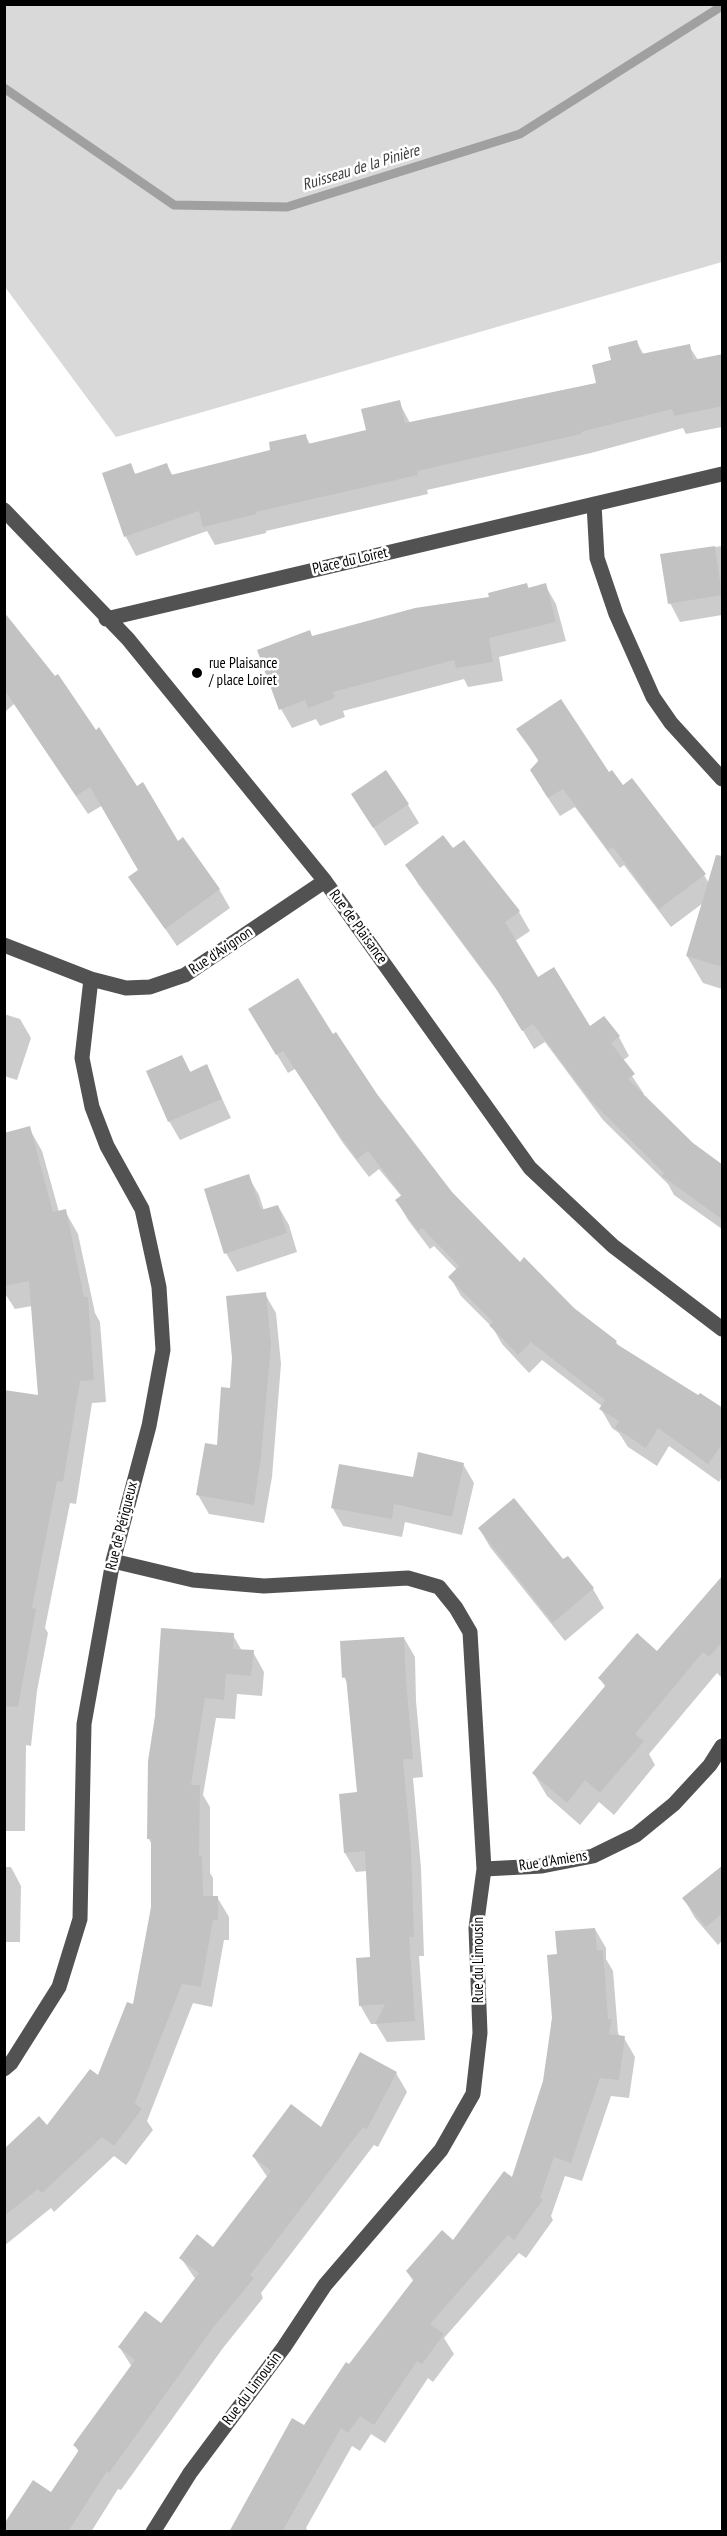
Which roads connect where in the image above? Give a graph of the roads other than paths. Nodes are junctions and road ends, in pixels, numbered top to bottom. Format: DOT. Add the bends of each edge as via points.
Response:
graph roads {
  1 [pos="723,474"];
  2 [pos="594,504"];
  3 [pos="4,510"];
  4 [pos="106,618"];
  5 [pos="723,779"];
  6 [pos="324,881"];
  7 [pos="4,945"];
  8 [pos="91,979"];
  9 [pos="723,1329"];
  10 [pos="113,1561"];
  11 [pos="723,1746"];
  12 [pos="484,1869"];
  13 [pos="4,2069"];
  14 [pos="153,2532"];
  1 -- 2 [label="street, Place du Loiret"];
  2 -- 4 [label="street, Place du Loiret"];
  2 -- 5 [label="street" via="597,558 616,614 653,697 671,723"];
  3 -- 4 [label="street, Rue de Plaisance"];
  4 -- 6 [label="street, Rue de Plaisance" via="128,639"];
  6 -- 8 [label="street, Rue d'Avignon" via="185,975 150,987 126,988"];
  6 -- 9 [label="street, Rue de Plaisance" via="530,1168 613,1246"];
  7 -- 8 [label="street, Rue d'Avignon"];
  8 -- 10 [label="street, Rue de Périgueux" via="82,1058 92,1107 142,1209 159,1287 163,1350 149,1426"];
  10 -- 12 [label="street, Rue du Limousin" via="193,1580 264,1586 408,1578 439,1587 470,1632"];
  10 -- 13 [label="street, Rue de Périgueux" via="84,1724 80,1918 59,1987 11,2064"];
  11 -- 12 [label="street, Rue d'Amiens" via="674,1804 636,1835 593,1856 542,1866"];
  12 -- 14 [label="street, Rue du Limousin" via="476,1928 480,2033 472,2094 441,2150 325,2285 190,2473"];
}
